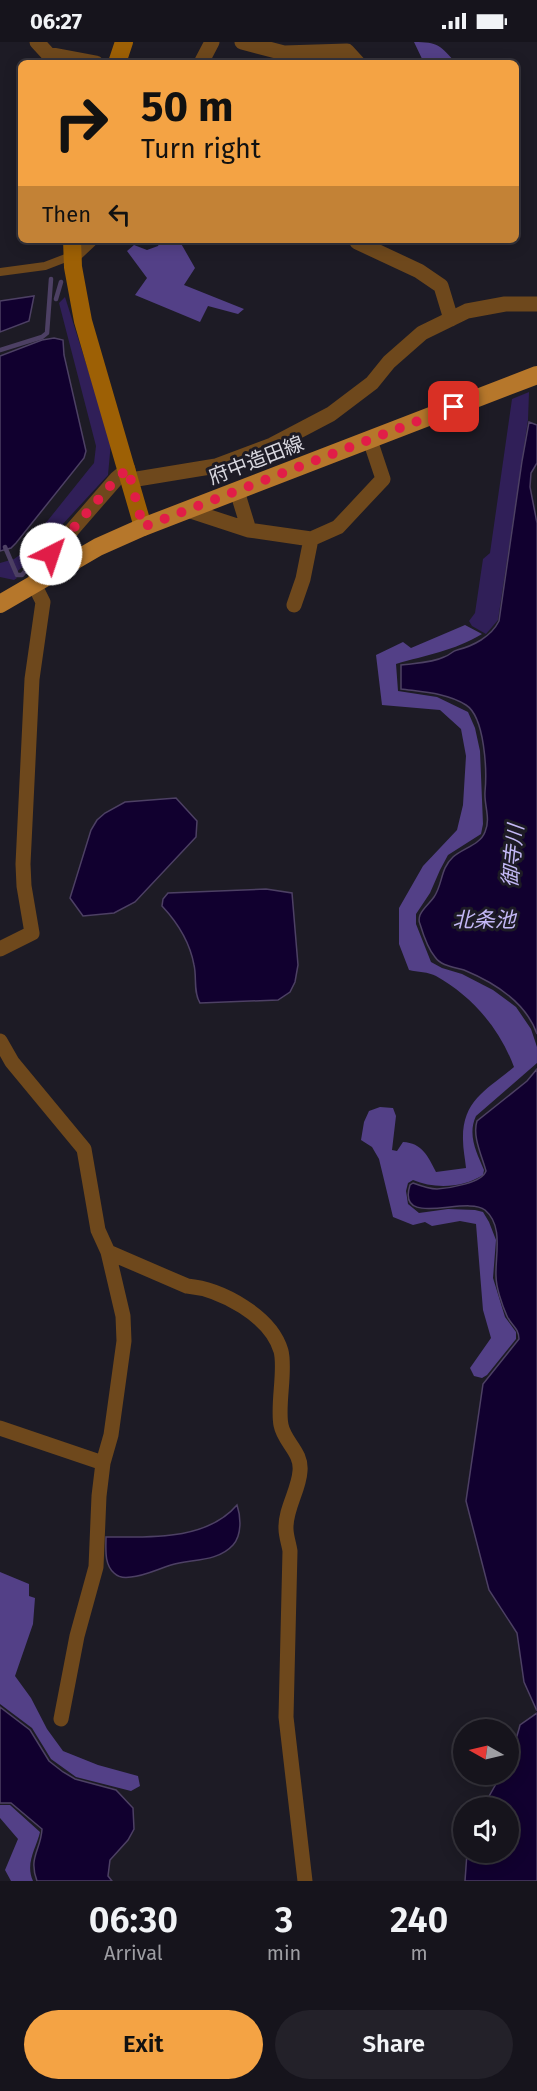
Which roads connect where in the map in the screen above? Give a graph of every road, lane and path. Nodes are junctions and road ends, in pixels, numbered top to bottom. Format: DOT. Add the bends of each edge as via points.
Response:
graph roads {
  1 [pos="37,42"];
  2 [pos="124,42"];
  3 [pos="212,42"];
  4 [pos="242,42"];
  5 [pos="80,60"];
  6 [pos="118,60"];
  7 [pos="203,60"];
  8 [pos="355,60"];
  9 [pos="359,243"];
  10 [pos="73,248"];
  11 [pos="0,272"];
  12 [pos="537,304"];
  13 [pos="452,319"];
  14 [pos="537,375"];
  15 [pos="370,440"];
  16 [pos="129,475"];
  17 [pos="237,491"];
  18 [pos="188,510"];
  19 [pos="143,527"];
  20 [pos="249,530"];
  21 [pos="311,539"];
  22 [pos="34,584"];
  23 [pos="3,598"];
  24 [pos="294,605"];
  25 [pos="0,949"];
  26 [pos="0,1041"];
  27 [pos="108,1252"];
  28 [pos="0,1428"];
  29 [pos="103,1463"];
  30 [pos="61,1719"];
  31 [pos="305,1881"];
  1 -- 5 [label="street" via="48,54"];
  2 -- 6 [label="street"];
  3 -- 7 [label="street"];
  4 -- 8 [label="street" via="284,53 347,51"];
  9 -- 13 [label="street" via="441,286"];
  10 -- 11 [label="lane" via="45,266"];
  10 -- 16 [label="street" via="83,321"];
  12 -- 13 [label="street" via="505,304 467,311"];
  13 -- 16 [label="street" via="422,333 372,383 331,414 272,445 216,466"];
  14 -- 15 [label="main road, 府中造田線"];
  15 -- 17 [label="main road, 府中造田線"];
  15 -- 21 [label="street" via="383,479 338,527"];
  16 -- 19 [label="street"];
  16 -- 22 [label="street" via="117,478 38,569"];
  17 -- 18 [label="main road, 府中造田線"];
  17 -- 20 [label="street"];
  18 -- 19 [label="main road, 府中造田線"];
  18 -- 20 [label="street"];
  19 -- 22 [label="main road, 府中造田線" via="98,547"];
  20 -- 21 [label="street"];
  21 -- 24 [label="street"];
  22 -- 23 [label="main road, 府中造田線"];
  22 -- 25 [label="street" via="43,602 32,679 23,864 32,933"];
  26 -- 27 [label="street" via="12,1062 84,1149 98,1230"];
  27 -- 29 [label="street" via="123,1316 124,1341 111,1435"];
  27 -- 31 [label="street" via="187,1286 234,1301 270,1329 282,1352 281,1426 299,1458 300,1471 285,1527 290,1551 286,1718"];
  28 -- 29 [label="street"];
  29 -- 30 [label="street" via="96,1567 77,1636"];
}
